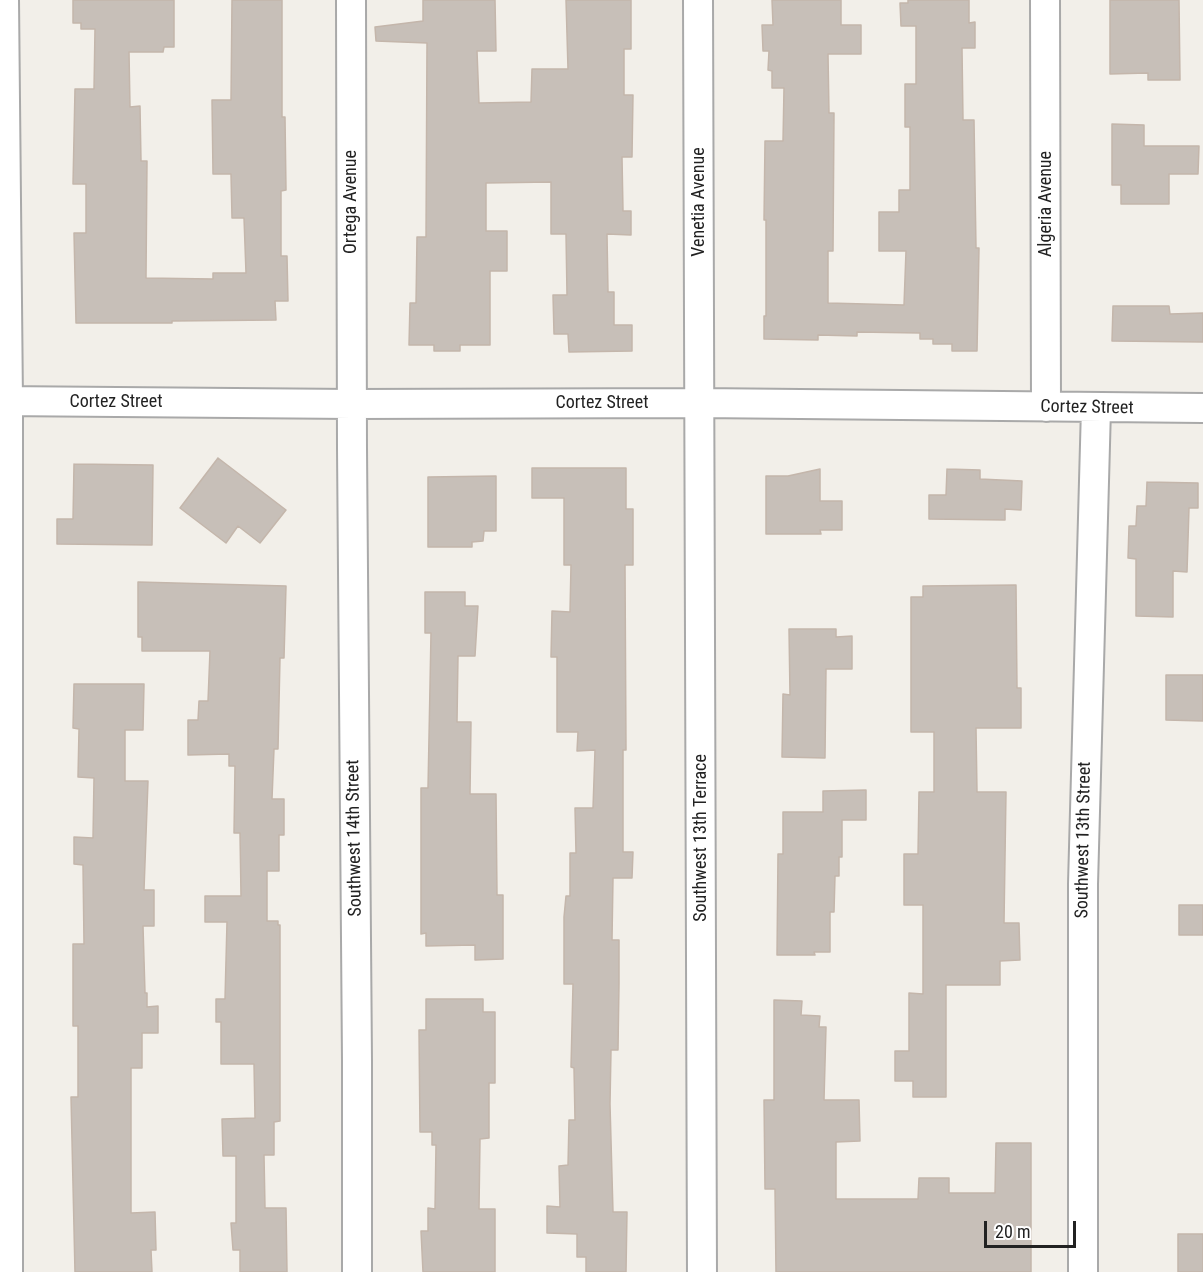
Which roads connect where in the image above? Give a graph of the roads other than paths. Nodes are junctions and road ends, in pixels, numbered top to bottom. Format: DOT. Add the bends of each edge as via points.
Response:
graph roads {
  1 [pos="4,0"];
  2 [pos="351,0"];
  3 [pos="698,0"];
  4 [pos="1045,0"];
  5 [pos="4,401"];
  6 [pos="352,404"];
  7 [pos="700,404"];
  8 [pos="1046,407"];
  9 [pos="1096,408"];
  10 [pos="1203,408"];
  11 [pos="8,1272"];
  12 [pos="357,1272"];
  13 [pos="702,1272"];
  14 [pos="1083,1272"];
  1 -- 5 [label="street"];
  2 -- 6 [label="street, Ortega Avenue"];
  3 -- 7 [label="street, Venetia Avenue"];
  4 -- 8 [label="street, Algeria Avenue"];
  5 -- 6 [label="street, Cortez Street"];
  5 -- 11 [label="street"];
  6 -- 7 [label="street, Cortez Street"];
  6 -- 12 [label="street, Southwest 14th Street"];
  7 -- 8 [label="street, Cortez Street"];
  7 -- 13 [label="street, Southwest 13th Terrace"];
  8 -- 9 [label="street, Cortez Street"];
  9 -- 10 [label="street, Cortez Street"];
  9 -- 14 [label="street, Southwest 13th Street" via="1083,884"];
}
